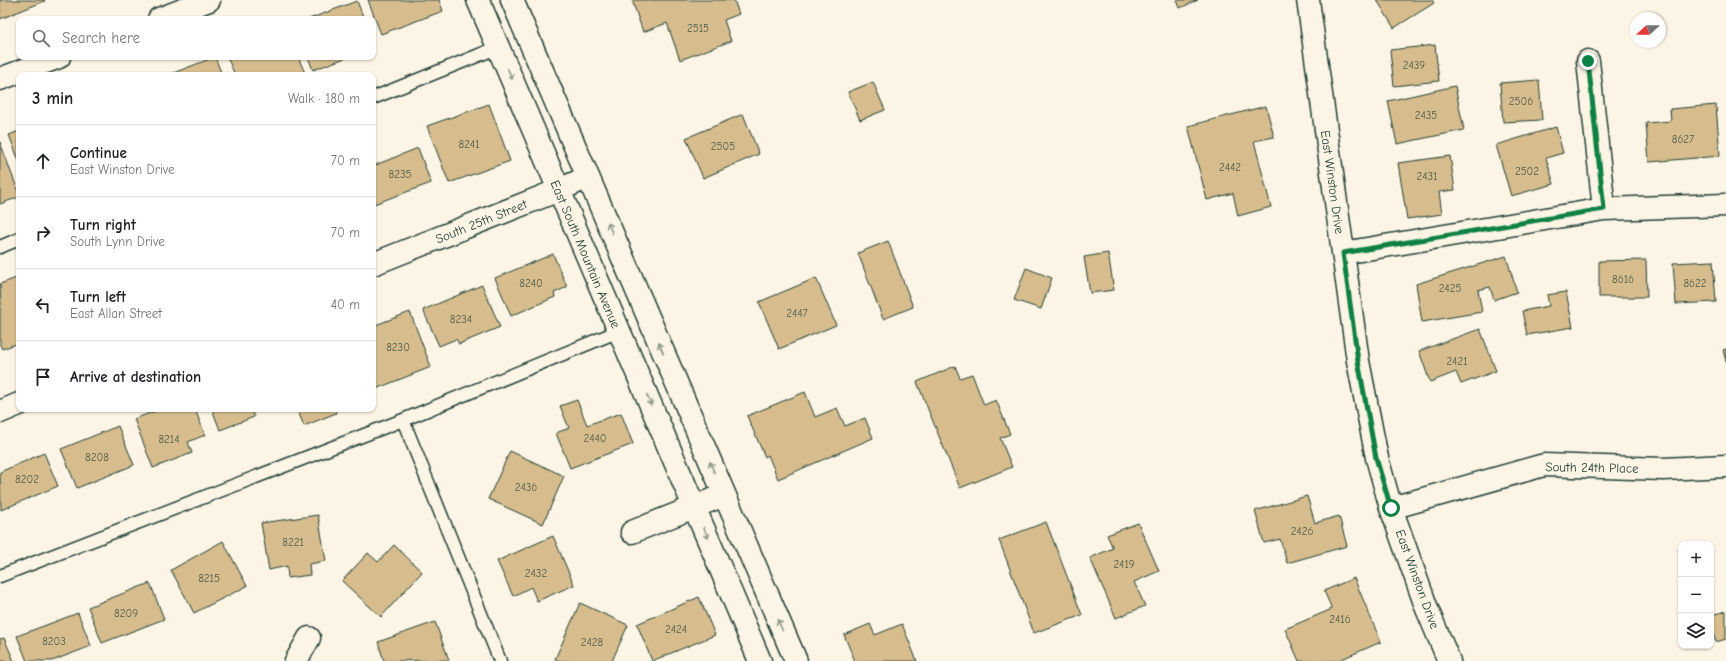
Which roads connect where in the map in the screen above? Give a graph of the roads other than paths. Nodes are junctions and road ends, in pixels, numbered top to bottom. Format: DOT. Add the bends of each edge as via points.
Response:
graph roads {
  1 [pos="209,0"];
  2 [pos="478,0"];
  3 [pos="512,0"];
  4 [pos="1308,0"];
  5 [pos="167,16"];
  6 [pos="499,47"];
  7 [pos="51,60"];
  8 [pos="1588,61"];
  9 [pos="19,72"];
  10 [pos="16,73"];
  11 [pos="0,79"];
  12 [pos="376,97"];
  13 [pos="588,177"];
  14 [pos="559,190"];
  15 [pos="1726,205"];
  16 [pos="1604,209"];
  17 [pos="16,240"];
  18 [pos="0,247"];
  19 [pos="1343,253"];
  20 [pos="376,263"];
  21 [pos="619,331"];
  22 [pos="16,405"];
  23 [pos="0,412"];
  24 [pos="404,420"];
  25 [pos="1726,466"];
  26 [pos="724,495"];
  27 [pos="695,507"];
  28 [pos="1391,508"];
  29 [pos="632,532"];
  30 [pos="0,576"];
  31 [pos="310,638"];
  32 [pos="296,661"];
  33 [pos="500,661"];
  34 [pos="760,661"];
  35 [pos="796,661"];
  36 [pos="1448,661"];
  1 -- 5 [label="street"];
  2 -- 6 [label="street, East South Mountain Avenue"];
  3 -- 13 [label="street"];
  4 -- 19 [label="street, East Winston Drive"];
  6 -- 12 [label="lane"];
  6 -- 14 [label="street, East South Mountain Avenue, one-way"];
  7 -- 9 [label="street"];
  8 -- 16 [label="street"];
  10 -- 11 [label="street"];
  13 -- 14 [label="street, South 25th Street"];
  26 -- 13 [label="street, one-way"];
  14 -- 20 [label="street, South 25th Street"];
  14 -- 21 [label="street, East South Mountain Avenue"];
  15 -- 16 [label="street"];
  16 -- 19 [label="street"];
  17 -- 18 [label="lane"];
  19 -- 28 [label="street, East Winston Drive" via="1358,361 1376,458"];
  21 -- 24 [label="lane"];
  21 -- 27 [label="street, East South Mountain Avenue, one-way"];
  22 -- 23 [label="street"];
  24 -- 30 [label="lane"];
  24 -- 33 [label="lane"];
  25 -- 28 [label="street, South 24th Place" via="1663,469 1544,465"];
  26 -- 27 [label="street"];
  35 -- 26 [label="street, one-way"];
  27 -- 29 [label="street"];
  27 -- 34 [label="street, East South Mountain Avenue, one-way"];
  28 -- 36 [label="street, East Winston Drive"];
  31 -- 32 [label="street"];
}
